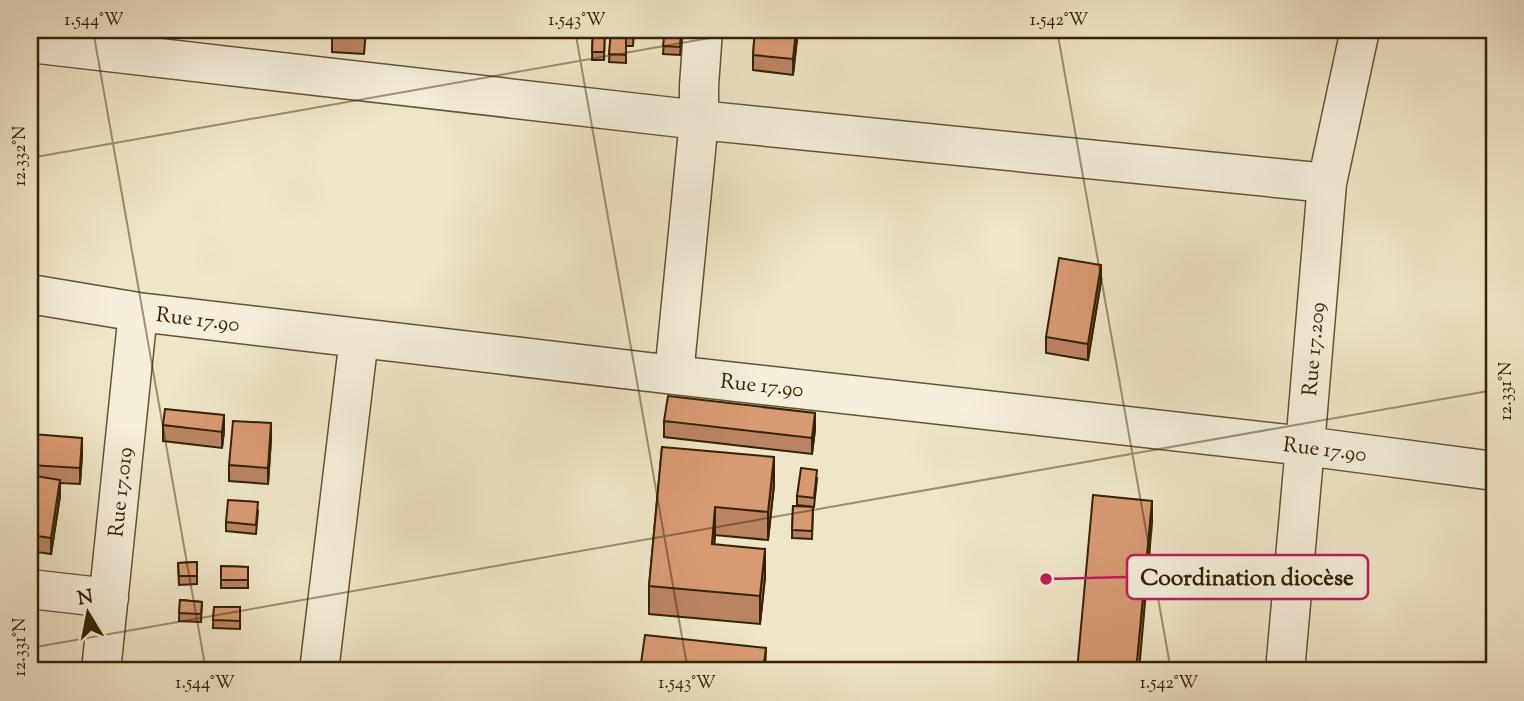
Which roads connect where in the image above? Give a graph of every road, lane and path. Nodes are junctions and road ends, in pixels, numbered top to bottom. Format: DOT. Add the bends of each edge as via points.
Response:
graph roads {
  1 [pos="704,30"];
  2 [pos="1360,30"];
  3 [pos="30,43"];
  4 [pos="699,120"];
  5 [pos="1327,183"];
  6 [pos="30,294"];
  7 [pos="138,312"];
  8 [pos="359,338"];
  9 [pos="674,375"];
  10 [pos="1306,446"];
  11 [pos="1494,471"];
  12 [pos="30,589"];
  13 [pos="109,598"];
  14 [pos="101,671"];
  15 [pos="319,671"];
  16 [pos="1284,671"];
  1 -- 4 [label="street"];
  2 -- 5 [label="street, Rue 17.209"];
  3 -- 4 [label="street"];
  4 -- 5 [label="street"];
  4 -- 9 [label="street"];
  5 -- 10 [label="street, Rue 17.209"];
  6 -- 7 [label="street, Rue 17.90"];
  7 -- 8 [label="street, Rue 17.90"];
  7 -- 13 [label="street, Rue 17.019"];
  8 -- 9 [label="street, Rue 17.90"];
  8 -- 15 [label="street"];
  9 -- 10 [label="street, Rue 17.90"];
  10 -- 11 [label="street, Rue 17.90"];
  10 -- 16 [label="street, Rue 17.209"];
  12 -- 13 [label="street"];
  13 -- 14 [label="street, Rue 17.019"];
}
